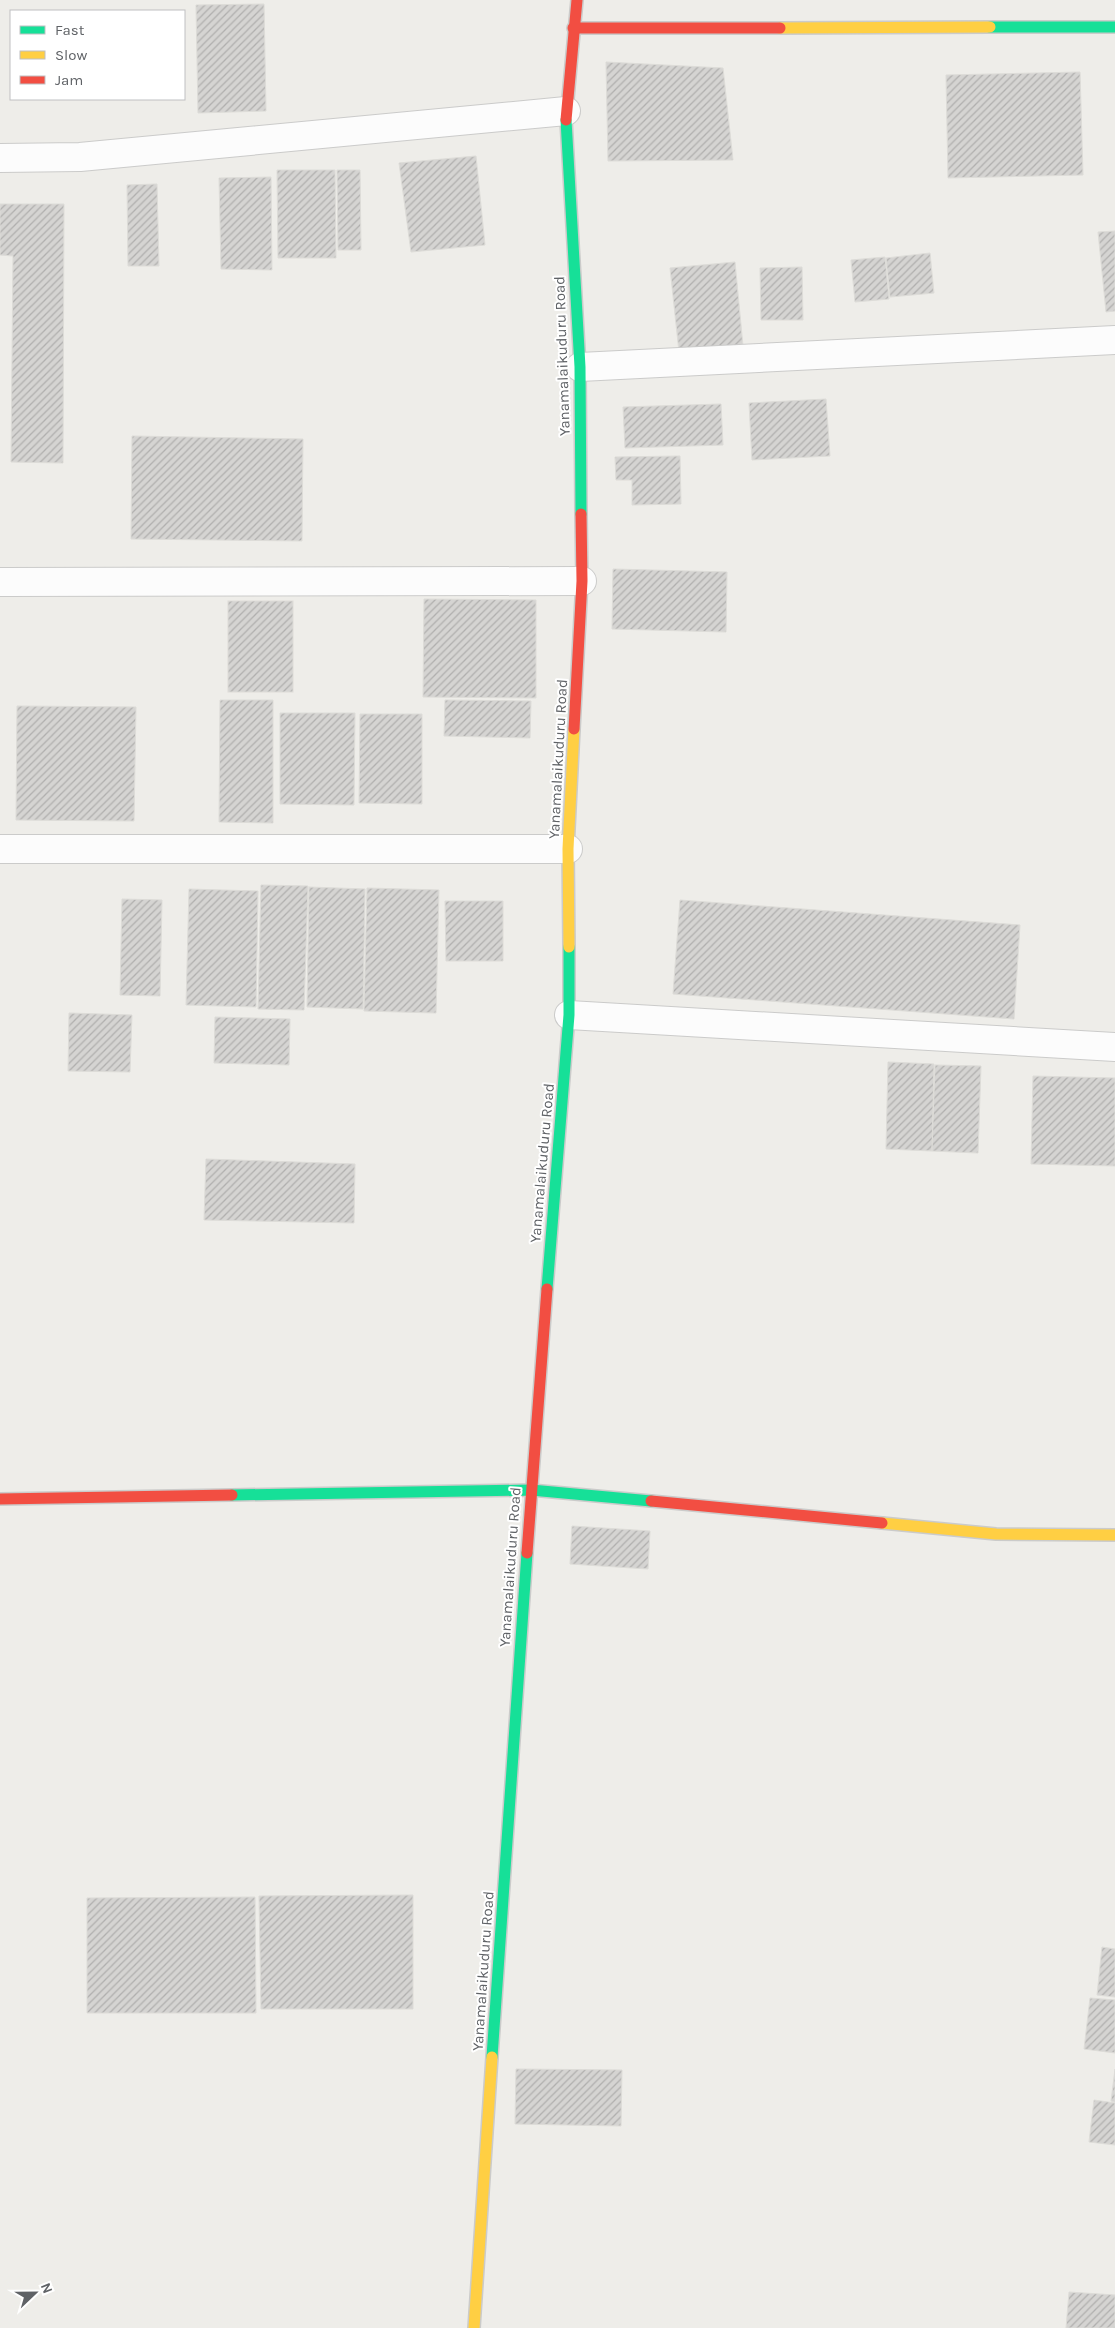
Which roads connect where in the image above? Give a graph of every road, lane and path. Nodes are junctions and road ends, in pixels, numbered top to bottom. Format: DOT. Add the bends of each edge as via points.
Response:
graph roads {
  1 [pos="576,0"];
  2 [pos="1115,27"];
  3 [pos="573,28"];
  4 [pos="566,111"];
  5 [pos="0,158"];
  6 [pos="1115,340"];
  7 [pos="580,367"];
  8 [pos="582,581"];
  9 [pos="0,582"];
  10 [pos="0,849"];
  11 [pos="568,849"];
  12 [pos="569,1015"];
  13 [pos="1115,1047"];
  14 [pos="531,1490"];
  15 [pos="0,1499"];
  16 [pos="1115,1534"];
  17 [pos="474,2328"];
  1 -- 3 [label="street, Yanamalaikuduru Road"];
  2 -- 3 [label="street"];
  3 -- 4 [label="street, Yanamalaikuduru Road"];
  4 -- 5 [label="street" via="80,157"];
  4 -- 7 [label="street, Yanamalaikuduru Road"];
  6 -- 7 [label="street"];
  7 -- 8 [label="street, Yanamalaikuduru Road"];
  8 -- 9 [label="street"];
  8 -- 11 [label="street, Yanamalaikuduru Road"];
  10 -- 11 [label="street"];
  11 -- 12 [label="street, Yanamalaikuduru Road"];
  12 -- 13 [label="street"];
  12 -- 14 [label="street, Yanamalaikuduru Road"];
  14 -- 15 [label="street"];
  14 -- 16 [label="street" via="996,1534"];
  14 -- 17 [label="street, Yanamalaikuduru Road"];
}
